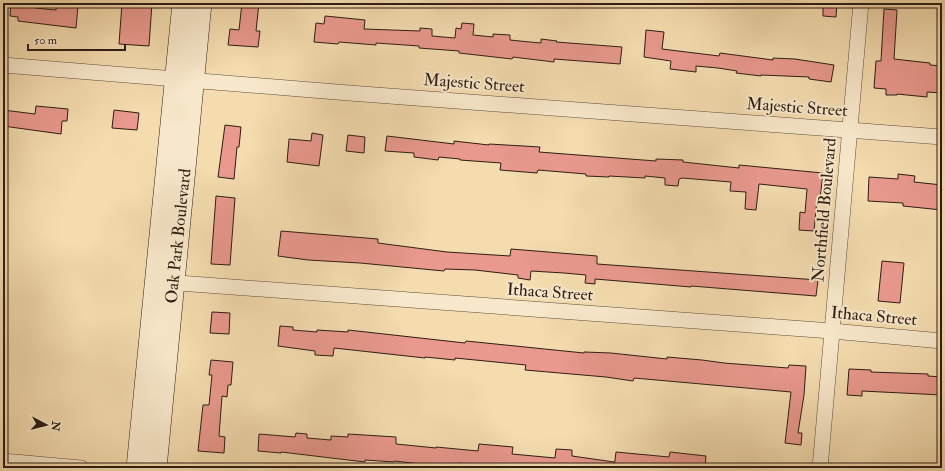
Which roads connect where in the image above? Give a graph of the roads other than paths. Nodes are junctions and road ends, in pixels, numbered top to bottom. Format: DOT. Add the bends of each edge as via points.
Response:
graph roads {
  1 [pos="183,3"];
  2 [pos="201,3"];
  3 [pos="861,3"];
  4 [pos="3,65"];
  5 [pos="184,80"];
  6 [pos="850,130"];
  7 [pos="942,137"];
  8 [pos="165,282"];
  9 [pos="832,331"];
  10 [pos="942,341"];
  11 [pos="3,462"];
  12 [pos="81,468"];
  13 [pos="137,468"];
  14 [pos="156,468"];
  15 [pos="820,468"];
  1 -- 5 [label="street, Oak Park Boulevard"];
  2 -- 5 [label="street, Oak Park Boulevard"];
  3 -- 6 [label="street, Northfield Boulevard"];
  4 -- 5 [label="street, Majestic Street"];
  5 -- 6 [label="street, Majestic Street"];
  5 -- 8 [label="street, Oak Park Boulevard"];
  6 -- 7 [label="street, Majestic Street"];
  6 -- 9 [label="street, Northfield Boulevard"];
  8 -- 9 [label="street, Ithaca Street"];
  8 -- 13 [label="street, Oak Park Boulevard"];
  8 -- 14 [label="street, Oak Park Boulevard"];
  9 -- 10 [label="street, Ithaca Street"];
  9 -- 15 [label="street, Northfield Boulevard"];
  11 -- 12 [label="street"];
}
